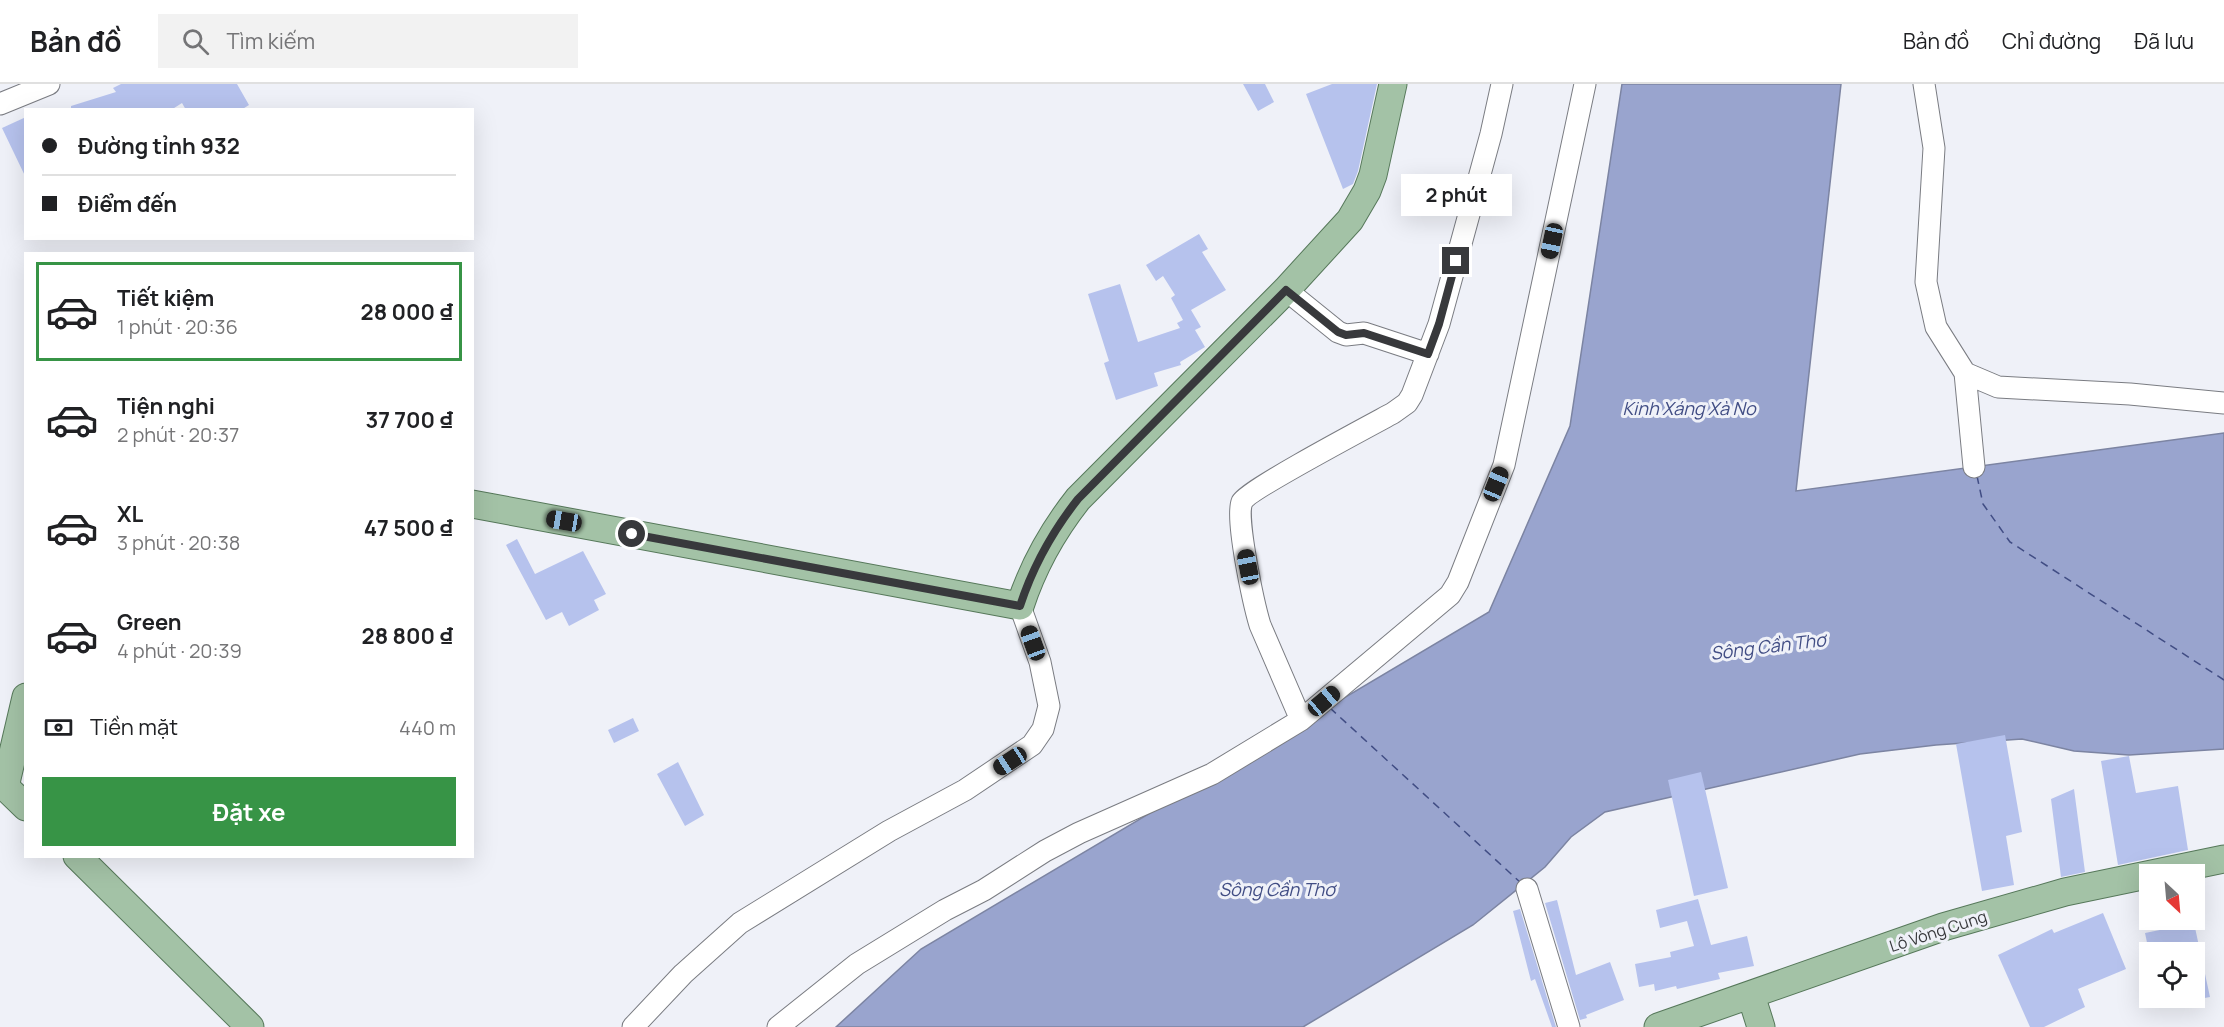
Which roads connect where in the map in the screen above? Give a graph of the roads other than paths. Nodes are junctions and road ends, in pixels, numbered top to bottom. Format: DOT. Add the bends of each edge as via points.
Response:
graph roads {
  1 [pos="49,84"];
  2 [pos="1393,84"];
  3 [pos="1502,84"];
  4 [pos="1585,84"];
  5 [pos="1924,84"];
  6 [pos="0,105"];
  7 [pos="1286,290"];
  8 [pos="1428,354"];
  9 [pos="1965,373"];
  10 [pos="2224,403"];
  11 [pos="1974,466"];
  12 [pos="474,504"];
  13 [pos="1020,606"];
  14 [pos="24,701"];
  15 [pos="24,704"];
  16 [pos="0,718"];
  17 [pos="1301,720"];
  18 [pos="3,784"];
  19 [pos="24,805"];
  20 [pos="2224,859"];
  21 [pos="82,860"];
  22 [pos="1527,889"];
  23 [pos="1751,994"];
  24 [pos="250,1027"];
  25 [pos="633,1027"];
  26 [pos="778,1027"];
  27 [pos="1569,1027"];
  28 [pos="1658,1027"];
  29 [pos="1761,1027"];
  1 -- 6 [label="street"];
  2 -- 7 [label="main road" via="1372,175 1359,206"];
  3 -- 8 [label="street"];
  4 -- 17 [label="street" via="1504,465 1458,582 1450,595 1327,704"];
  5 -- 9 [label="street" via="1934,148 1926,282 1936,327"];
  7 -- 8 [label="street" via="1338,332 1364,333"];
  7 -- 13 [label="main road" via="1078,499 1046,544"];
  8 -- 17 [label="street" via="1407,403 1279,476 1242,502 1244,542 1260,625"];
  9 -- 10 [label="street" via="1998,387"];
  9 -- 11 [label="street"];
  12 -- 13 [label="main road"];
  13 -- 25 [label="street" via="1040,662 1049,706 1043,729 1032,745 965,790 889,831 740,923 683,974"];
  14 -- 16 [label="main road" via="9,716"];
  15 -- 18 [label="main road"];
  17 -- 26 [label="street" via="1212,774 1045,851 857,964"];
  18 -- 19 [label="main road"];
  20 -- 23 [label="main road, Lộ Vòng Cung" via="2065,892 1943,927"];
  21 -- 24 [label="main road"];
  22 -- 27 [label="street"];
  23 -- 28 [label="main road, Lộ Vòng Cung"];
  23 -- 29 [label="main road"];
}
